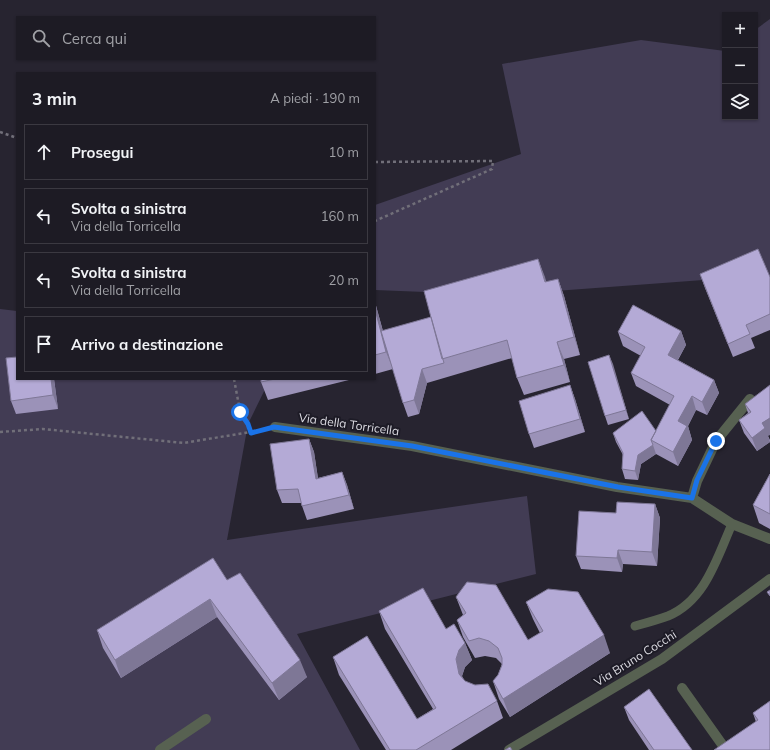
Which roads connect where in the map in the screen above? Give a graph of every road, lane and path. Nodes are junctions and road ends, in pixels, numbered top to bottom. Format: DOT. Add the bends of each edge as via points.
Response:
graph roads {
  1 [pos="0,132"];
  2 [pos="16,138"];
  3 [pos="376,162"];
  4 [pos="376,221"];
  5 [pos="234,380"];
  6 [pos="750,399"];
  7 [pos="274,427"];
  8 [pos="0,432"];
  9 [pos="251,433"];
  10 [pos="692,498"];
  11 [pos="732,524"];
  12 [pos="770,539"];
  13 [pos="770,579"];
  14 [pos="635,626"];
  15 [pos="682,688"];
  16 [pos="206,719"];
  17 [pos="160,750"];
  18 [pos="509,750"];
  19 [pos="726,750"];
  1 -- 2 [label="path"];
  3 -- 4 [label="path" via="493,161 492,169"];
  5 -- 9 [label="path" via="240,412"];
  6 -- 10 [label="street" via="716,441 697,480"];
  7 -- 9 [label="path"];
  7 -- 10 [label="street, Via della Torricella" via="412,446 618,487"];
  8 -- 9 [label="path" via="43,429 184,443"];
  10 -- 11 [label="street, Via della Torricella"];
  11 -- 12 [label="street, Via della Torricella"];
  11 -- 14 [label="lane" via="704,584 689,602 669,616"];
  13 -- 18 [label="street, Via Bruno Cocchi" via="662,659"];
  15 -- 19 [label="street"];
  16 -- 17 [label="street"];
}
